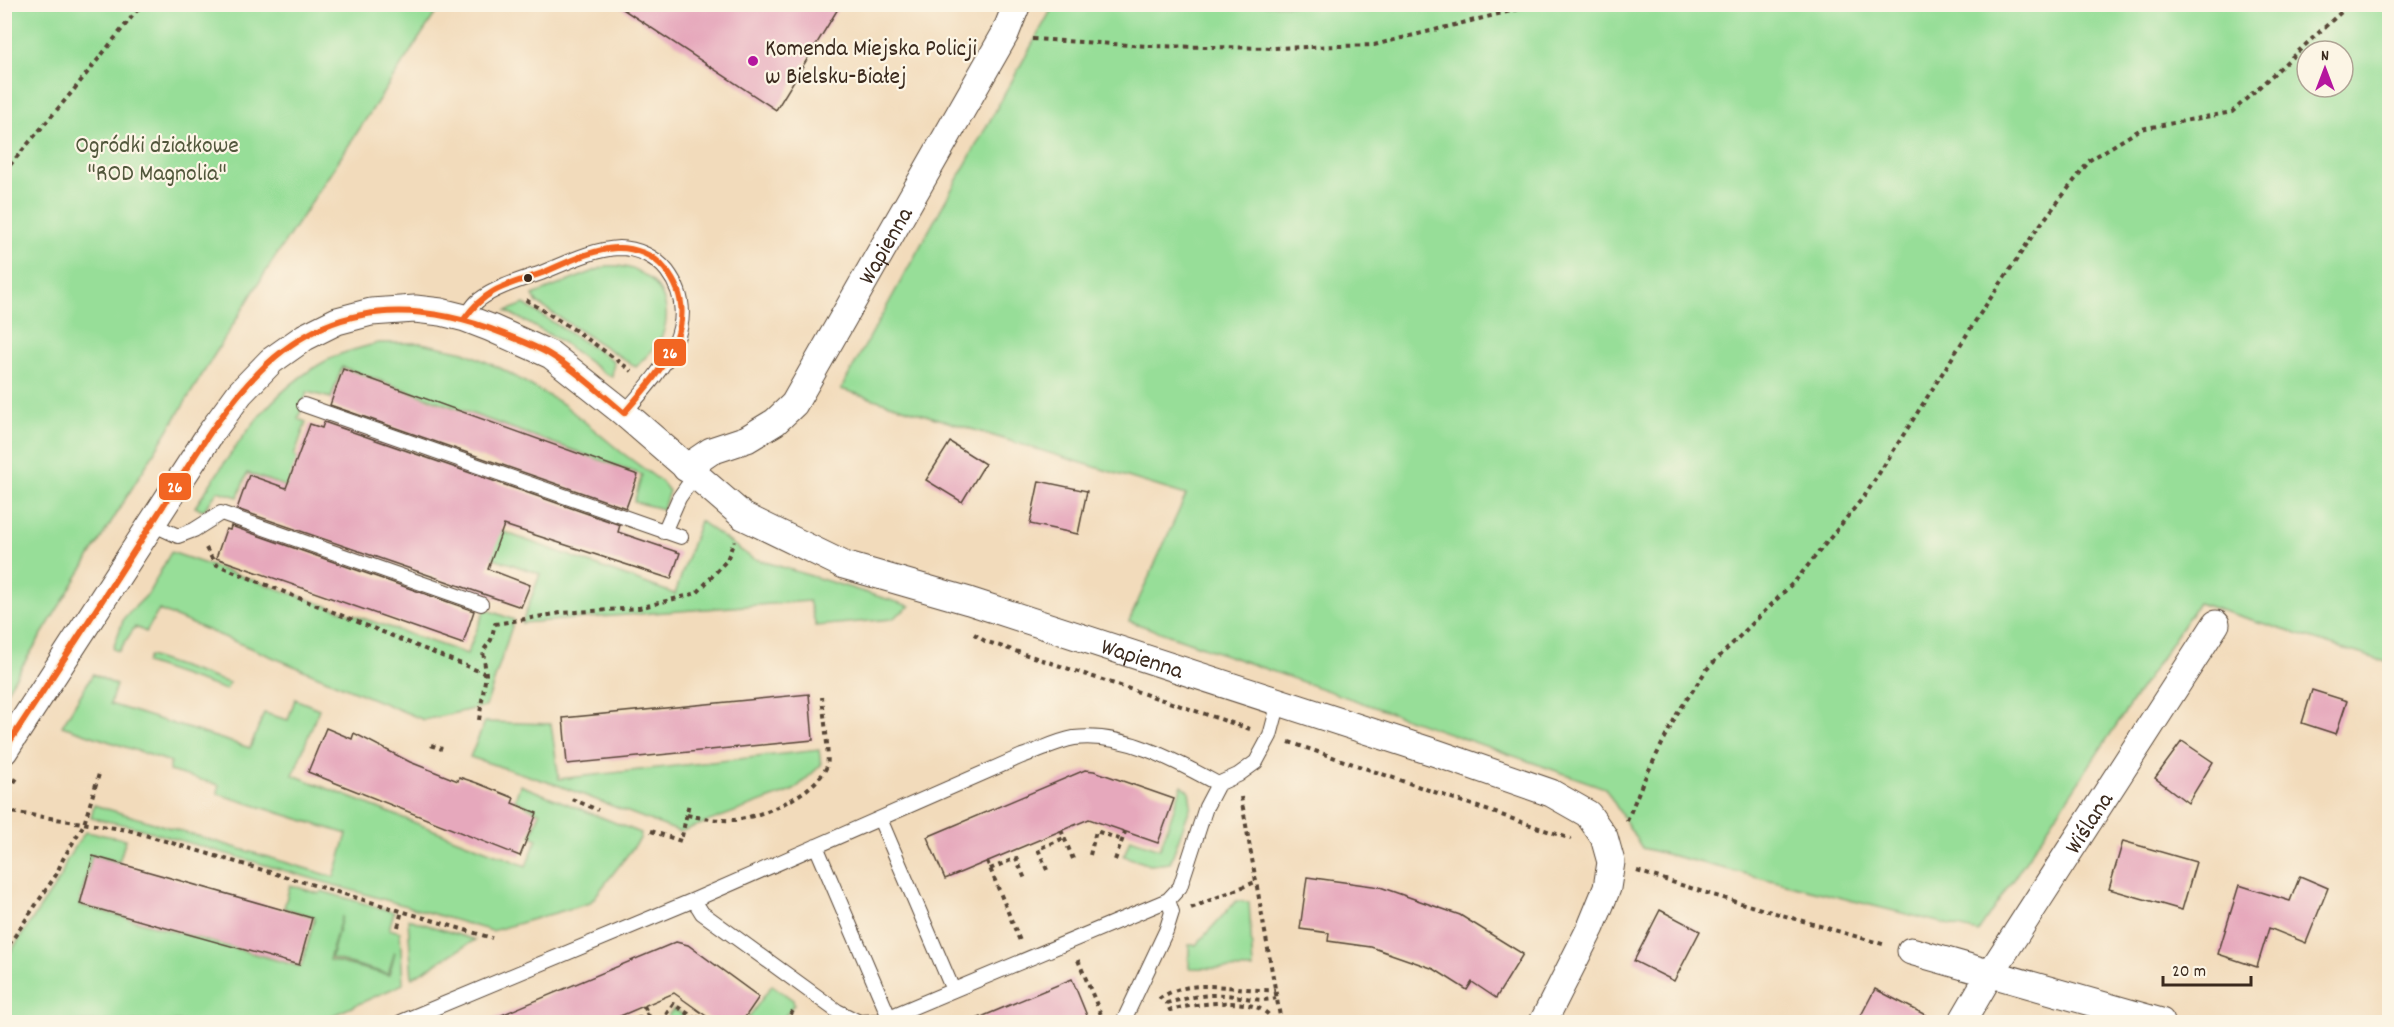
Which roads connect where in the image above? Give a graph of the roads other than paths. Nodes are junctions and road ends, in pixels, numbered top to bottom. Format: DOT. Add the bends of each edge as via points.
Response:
graph roads {
  1 [pos="1017,4"];
  2 [pos="465,318"];
  3 [pos="304,405"];
  4 [pos="624,413"];
  5 [pos="690,471"];
  6 [pos="152,524"];
  7 [pos="664,532"];
  8 [pos="681,537"];
  9 [pos="482,604"];
  10 [pos="2216,624"];
  11 [pos="1279,702"];
  12 [pos="13,760"];
  13 [pos="1218,784"];
  14 [pos="880,819"];
  15 [pos="816,846"];
  16 [pos="694,900"];
  17 [pos="1168,900"];
  18 [pos="1911,951"];
  19 [pos="1990,974"];
  20 [pos="953,990"];
  21 [pos="889,1017"];
  22 [pos="405,1022"];
  23 [pos="1123,1023"];
  24 [pos="1544,1023"];
  25 [pos="1962,1023"];
  26 [pos="2161,1023"];
  1 -- 5 [label="street, Wapienna" via="1005,34 794,404 775,422 747,439 711,451"];
  2 -- 4 [label="street, Wapienna" via="551,355"];
  2 -- 4 [label="lane" via="477,301 499,289 607,250 621,248 653,258 666,269 681,294 682,324 669,357"];
  2 -- 6 [label="street, Wapienna" via="416,309 390,310 337,321 305,337 271,361 240,393"];
  3 -- 7 [label="lane"];
  4 -- 5 [label="street, Wapienna"];
  5 -- 7 [label="lane"];
  5 -- 11 [label="street, Wapienna" via="743,516 844,565 969,601"];
  6 -- 9 [label="lane" via="178,536 221,513"];
  6 -- 12 [label="street, Wapienna"];
  7 -- 8 [label="lane"];
  10 -- 19 [label="street, Wiślana"];
  11 -- 13 [label="lane" via="1270,736 1256,762 1238,776"];
  11 -- 24 [label="street, Wapienna" via="1551,793 1588,814 1592,840 1611,862 1607,888"];
  13 -- 14 [label="lane" via="1149,751 1111,740 1073,739 1022,756"];
  13 -- 17 [label="lane" via="1206,807 1180,887"];
  14 -- 15 [label="lane"];
  14 -- 20 [label="lane"];
  15 -- 16 [label="lane"];
  15 -- 21 [label="lane"];
  16 -- 21 [label="lane" via="702,913 837,1011 860,1022"];
  16 -- 22 [label="lane"];
  17 -- 20 [label="lane"];
  17 -- 23 [label="lane" via="1172,912 1167,931"];
  18 -- 19 [label="street"];
  19 -- 25 [label="street, Wiślana"];
  19 -- 26 [label="street"];
  20 -- 21 [label="lane"];
}
